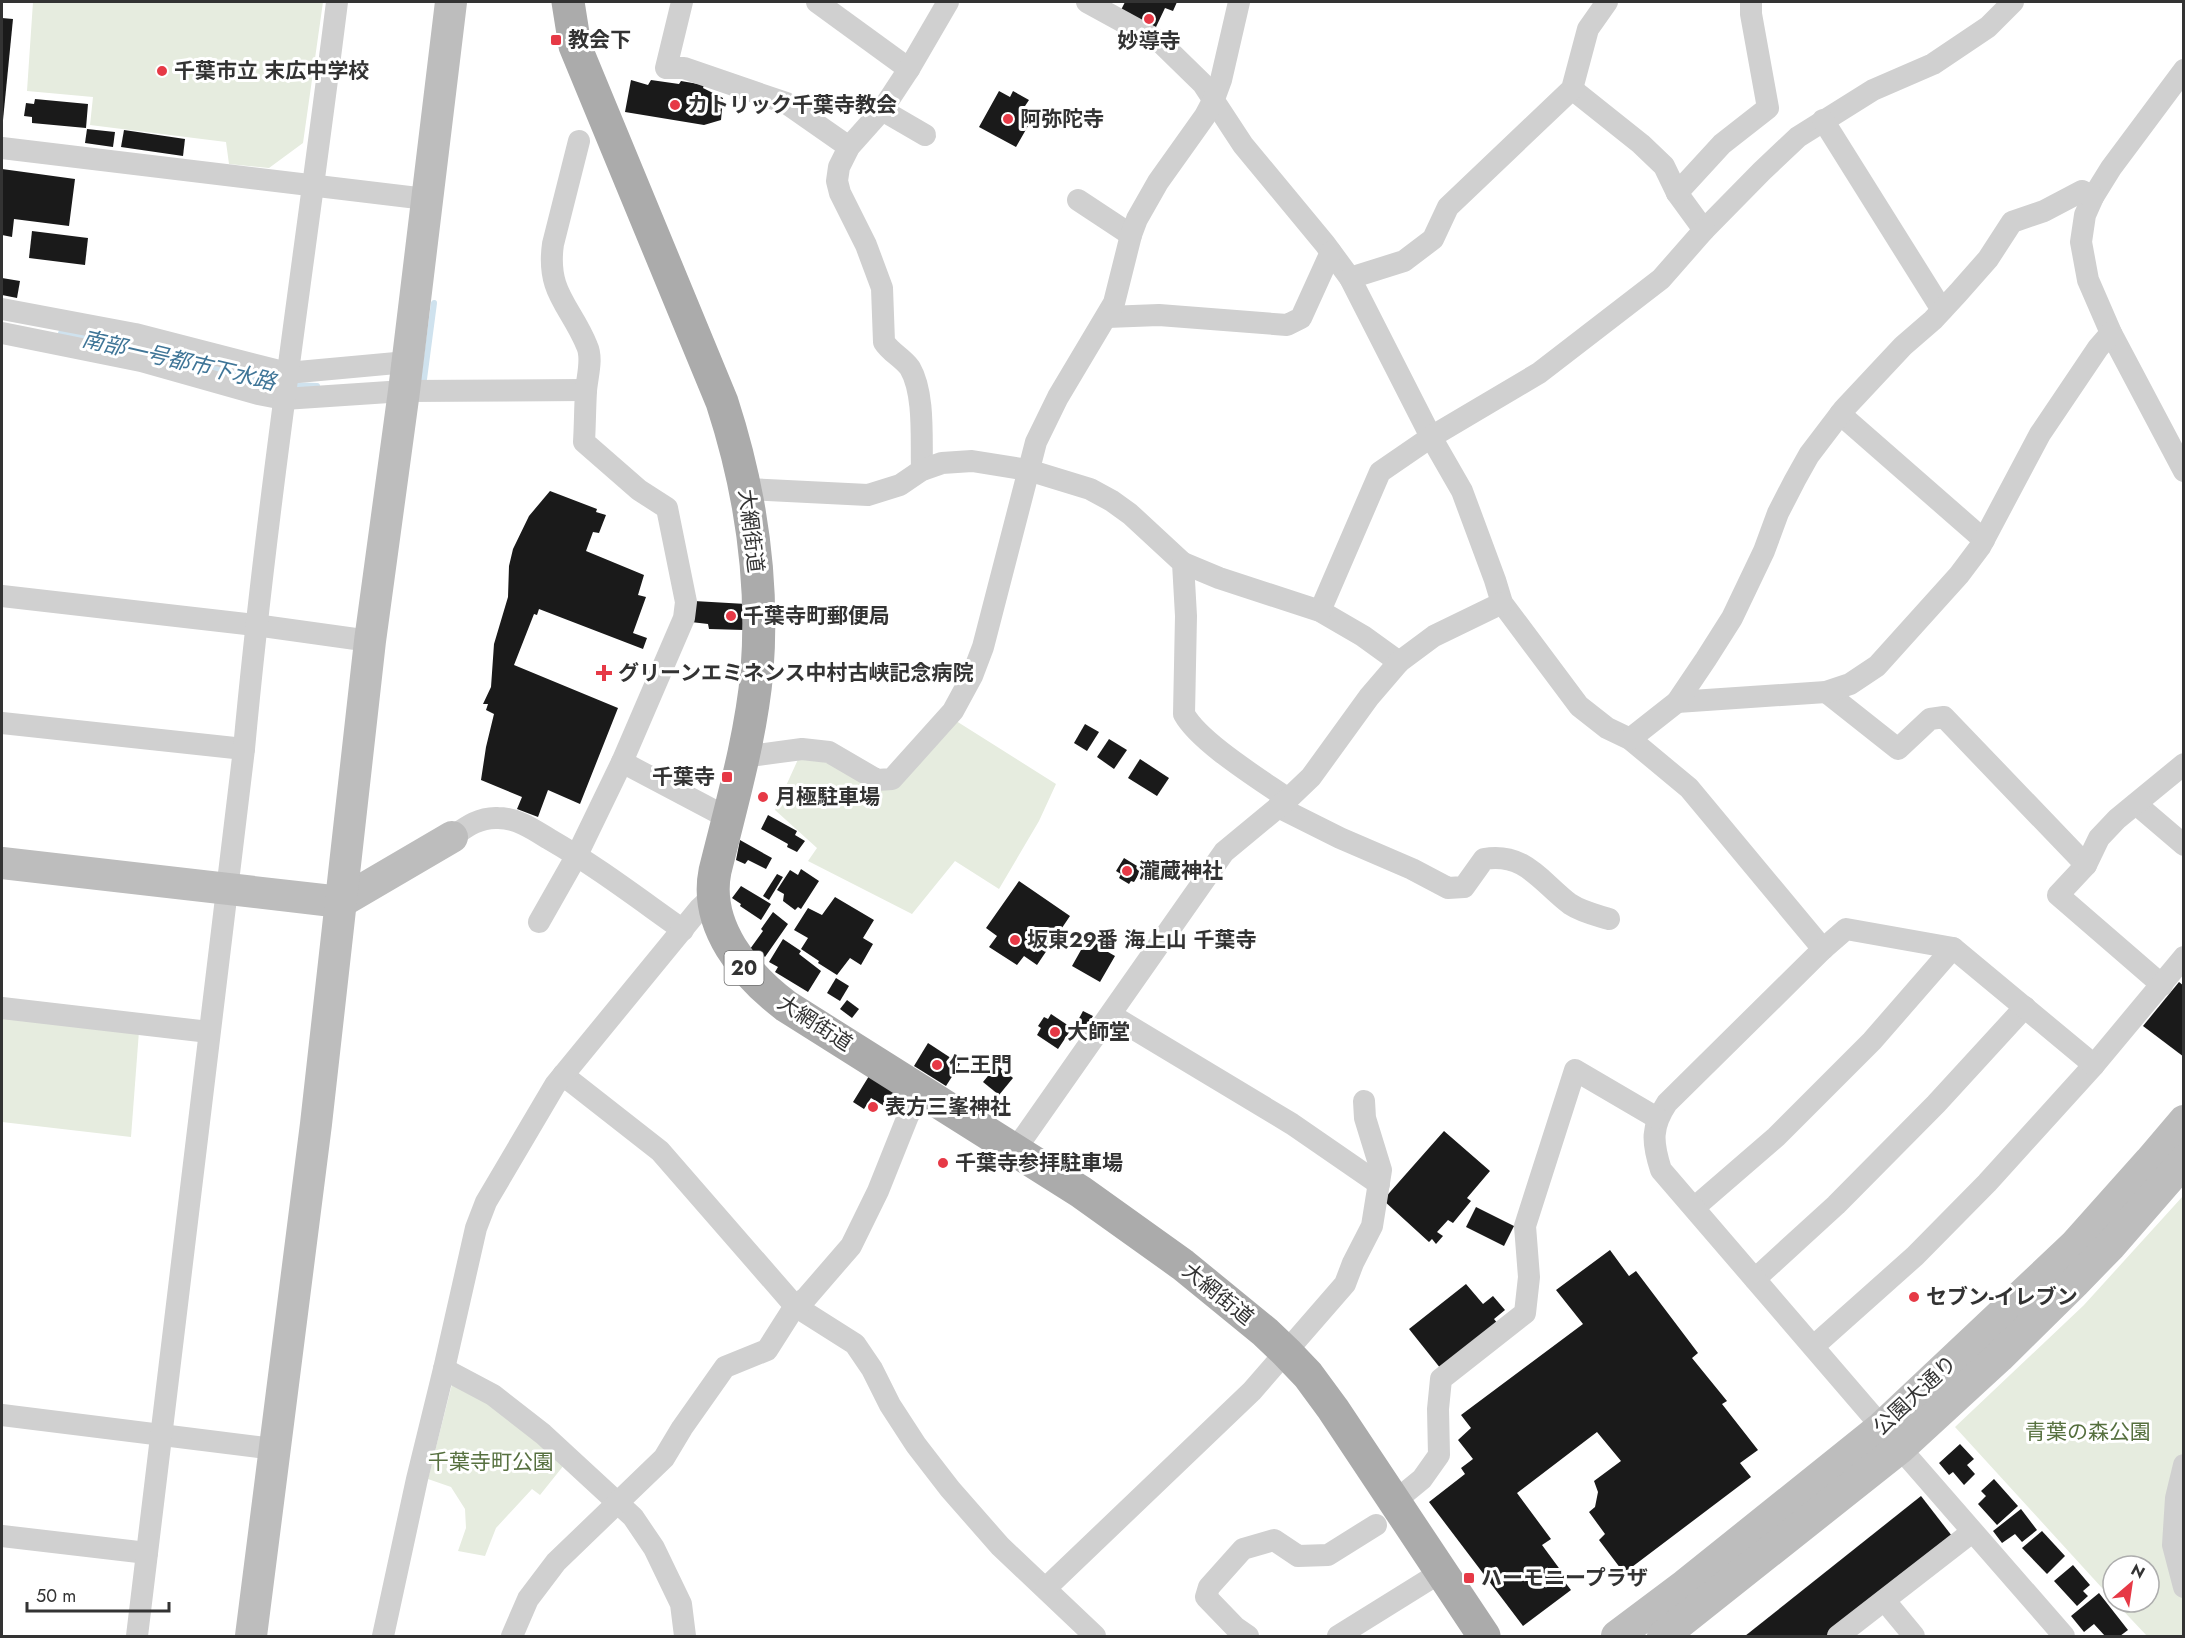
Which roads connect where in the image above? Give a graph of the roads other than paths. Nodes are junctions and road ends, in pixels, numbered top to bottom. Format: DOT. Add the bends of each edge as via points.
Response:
graph roads {
  1 [pos="338,2"];
  2 [pos="451,2"];
  3 [pos="568,2"];
  4 [pos="682,2"];
  5 [pos="816,2"];
  6 [pos="948,2"];
  7 [pos="1087,2"];
  8 [pos="1239,2"];
  9 [pos="1607,2"];
  10 [pos="1751,2"];
  11 [pos="2013,2"];
  12 [pos="909,69"];
  13 [pos="2181,79"];
  14 [pos="1572,89"];
  15 [pos="1214,99"];
  16 [pos="882,110"];
  17 [pos="1823,120"];
  18 [pos="925,135"];
  19 [pos="579,141"];
  20 [pos="849,147"];
  21 [pos="2,148"];
  22 [pos="314,186"];
  23 [pos="1677,193"];
  24 [pos="2093,196"];
  25 [pos="426,199"];
  26 [pos="1078,200"];
  27 [pos="1704,230"];
  28 [pos="1131,235"];
  29 [pos="1331,252"];
  30 [pos="1350,278"];
  31 [pos="2,309"];
  32 [pos="1942,310"];
  33 [pos="1107,317"];
  34 [pos="2,333"];
  35 [pos="2111,333"];
  36 [pos="405,377"];
  37 [pos="285,386"];
  38 [pos="586,390"];
  39 [pos="1840,414"];
  40 [pos="1431,437"];
  41 [pos="1028,470"];
  42 [pos="922,471"];
  43 [pos="2184,471"];
  44 [pos="746,489"];
  45 [pos="1984,540"];
  46 [pos="1183,564"];
  47 [pos="2,597"];
  48 [pos="1502,603"];
  49 [pos="1320,611"];
  50 [pos="255,625"];
  51 [pos="370,641"];
  52 [pos="1399,662"];
  53 [pos="1826,692"];
  54 [pos="1677,702"];
  55 [pos="2,723"];
  56 [pos="1630,739"];
  57 [pos="244,749"];
  58 [pos="742,757"];
  59 [pos="622,762"];
  60 [pos="2184,764"];
  61 [pos="1283,803"];
  62 [pos="2136,804"];
  63 [pos="729,818"];
  64 [pos="452,837"];
  65 [pos="2184,845"];
  66 [pos="577,855"];
  67 [pos="2,863"];
  68 [pos="2086,865"];
  69 [pos="226,889"];
  70 [pos="712,897"];
  71 [pos="341,902"];
  72 [pos="1609,920"];
  73 [pos="539,922"];
  74 [pos="683,930"];
  75 [pos="1953,948"];
  76 [pos="1823,949"];
  77 [pos="2184,957"];
  78 [pos="2162,985"];
  79 [pos="2025,1007"];
  80 [pos="2,1008"];
  81 [pos="1111,1015"];
  82 [pos="209,1032"];
  83 [pos="2094,1065"];
  84 [pos="563,1075"];
  85 [pos="921,1090"];
  86 [pos="1364,1101"];
  87 [pos="1657,1118"];
  88 [pos="2184,1121"];
  89 [pos="1015,1150"];
  90 [pos="2184,1161"];
  91 [pos="1379,1184"];
  92 [pos="1695,1207"];
  93 [pos="1755,1279"];
  94 [pos="795,1306"];
  95 [pos="1814,1346"];
  96 [pos="1287,1353"];
  97 [pos="444,1369"];
  98 [pos="2,1415"];
  99 [pos="161,1434"];
  100 [pos="1891,1437"];
  101 [pos="274,1449"];
  102 [pos="2184,1465"];
  103 [pos="618,1504"];
  104 [pos="1385,1513"];
  105 [pos="1972,1532"];
  106 [pos="2,1536"];
  107 [pos="147,1553"];
  108 [pos="1441,1572"];
  109 [pos="2184,1587"];
  110 [pos="1046,1588"];
  111 [pos="1885,1601"];
  112 [pos="137,1636"];
  113 [pos="251,1636"];
  114 [pos="383,1636"];
  115 [pos="512,1636"];
  116 [pos="685,1636"];
  117 [pos="1095,1636"];
  118 [pos="1248,1636"];
  119 [pos="1338,1636"];
  120 [pos="1484,1636"];
  121 [pos="1617,1636"];
  122 [pos="1663,1636"];
  123 [pos="1838,1636"];
  124 [pos="1914,1636"];
  125 [pos="2064,1636"];
  1 -- 22 [label="street"];
  2 -- 25 [label="street"];
  3 -- 44 [label="main road, 大網街道 / 20" via="578,56 722,402"];
  4 -- 20 [label="street" via="666,68 684,68 786,103"];
  5 -- 12 [label="street"];
  6 -- 12 [label="street"];
  7 -- 15 [label="street" via="1160,42"];
  8 -- 15 [label="street"];
  9 -- 14 [label="street" via="1588,29"];
  10 -- 23 [label="street" via="1768,108 1722,144"];
  11 -- 17 [label="street" via="1988,27 1933,63 1873,90"];
  12 -- 16 [label="street"];
  13 -- 24 [label="street"];
  14 -- 23 [label="street" via="1664,166"];
  14 -- 30 [label="street" via="1448,207 1433,239 1404,261"];
  15 -- 28 [label="street" via="1158,182"];
  15 -- 29 [label="street" via="1243,145"];
  16 -- 18 [label="street"];
  16 -- 20 [label="street"];
  17 -- 27 [label="street" via="1798,137"];
  17 -- 32 [label="street"];
  19 -- 38 [label="street" via="550,260 558,293 588,347"];
  20 -- 42 [label="street" via="839,166 837,181 882,288 884,342 909,366 918,387"];
  21 -- 22 [label="street"];
  22 -- 25 [label="street"];
  22 -- 37 [label="street"];
  23 -- 27 [label="street"];
  24 -- 32 [label="street" via="2082,191 2012,222 1988,259"];
  24 -- 35 [label="street" via="2081,242 2088,280"];
  25 -- 36 [label="street"];
  26 -- 28 [label="street"];
  27 -- 40 [label="street" via="1660,279 1539,374"];
  28 -- 33 [label="street" via="1119,289"];
  29 -- 30 [label="street"];
  29 -- 33 [label="street" via="1301,318 1287,325 1159,315"];
  30 -- 40 [label="street"];
  31 -- 37 [label="street" via="135,334"];
  32 -- 39 [label="street"];
  33 -- 41 [label="street" via="1058,397 1036,442"];
  34 -- 37 [label="street" via="141,361 258,394"];
  35 -- 43 [label="street"];
  35 -- 45 [label="street" via="2040,434"];
  36 -- 37 [label="street"];
  36 -- 38 [label="street"];
  36 -- 51 [label="street"];
  37 -- 50 [label="street"];
  38 -- 59 [label="street" via="584,442 639,490 667,508 686,602 684,618"];
  39 -- 45 [label="street"];
  39 -- 54 [label="street" via="1809,455 1778,513 1732,618"];
  40 -- 48 [label="street" via="1462,491"];
  40 -- 49 [label="street" via="1380,472"];
  41 -- 42 [label="street" via="972,461 942,463"];
  41 -- 46 [label="street" via="1090,489 1112,501"];
  41 -- 58 [label="street" via="983,647 972,676 953,711 892,779 877,780 829,752 802,749"];
  42 -- 44 [label="street" via="900,485 868,495"];
  44 -- 58 [label="main road, 大網街道 / 20" via="756,565 757,670"];
  45 -- 53 [label="street" via="1959,575 1877,666 1850,684"];
  46 -- 49 [label="street"];
  46 -- 61 [label="street" via="1184,714 1205,739"];
  47 -- 50 [label="street"];
  48 -- 52 [label="street" via="1434,636"];
  48 -- 56 [label="street" via="1579,706 1607,728"];
  49 -- 52 [label="street"];
  50 -- 51 [label="street"];
  50 -- 57 [label="street"];
  51 -- 71 [label="street"];
  52 -- 61 [label="street" via="1311,777"];
  53 -- 54 [label="street"];
  53 -- 68 [label="street" via="1898,749 1930,719 1944,717"];
  54 -- 56 [label="street"];
  55 -- 57 [label="street"];
  56 -- 76 [label="street" via="1689,788"];
  57 -- 69 [label="street"];
  58 -- 63 [label="main road, 大網街道 / 20"];
  59 -- 63 [label="street"];
  59 -- 66 [label="street"];
  60 -- 62 [label="street"];
  61 -- 72 [label="street" via="1340,838 1448,888 1464,887 1484,859 1509,858 1537,875 1571,904"];
  61 -- 81 [label="street" via="1224,852"];
  62 -- 65 [label="street"];
  62 -- 68 [label="street" via="2099,838"];
  63 -- 70 [label="main road, 大網街道 / 20"];
  64 -- 66 [label="street" via="474,822 496,817 521,823"];
  64 -- 71 [label="street"];
  66 -- 73 [label="street"];
  66 -- 74 [label="street"];
  67 -- 69 [label="street"];
  68 -- 78 [label="street" via="2058,895"];
  69 -- 71 [label="street"];
  69 -- 82 [label="street"];
  70 -- 74 [label="street"];
  70 -- 85 [label="main road, 大網街道 / 20" via="724,934 755,981 786,1006"];
  71 -- 101 [label="street"];
  74 -- 84 [label="street"];
  75 -- 76 [label="street" via="1846,929"];
  75 -- 79 [label="street"];
  75 -- 92 [label="street" via="1872,1041 1776,1137"];
  76 -- 87 [label="street" via="1667,1102"];
  77 -- 78 [label="street"];
  78 -- 83 [label="street"];
  79 -- 83 [label="street"];
  79 -- 93 [label="street" via="1836,1205"];
  80 -- 82 [label="street"];
  81 -- 89 [label="street"];
  81 -- 91 [label="street" via="1292,1124"];
  82 -- 99 [label="street"];
  83 -- 95 [label="street" via="1915,1256"];
  84 -- 94 [label="street" via="660,1151"];
  84 -- 97 [label="street" via="486,1202 476,1228"];
  85 -- 89 [label="main road, 大網街道 / 20"];
  85 -- 94 [label="street" via="851,1246"];
  86 -- 91 [label="street" via="1365,1118 1381,1170"];
  87 -- 92 [label="street" via="1655,1152 1661,1170"];
  87 -- 104 [label="street" via="1575,1070 1525,1226 1529,1277 1525,1313 1441,1379 1439,1455 1422,1479"];
  88 -- 100 [label="street, 公園大通り" via="2075,1245"];
  89 -- 96 [label="main road, 大網街道 / 20" via="1183,1265"];
  90 -- 100 [label="street, 公園大通り" via="2111,1245 1999,1357"];
  91 -- 96 [label="street" via="1372,1226 1345,1284"];
  92 -- 93 [label="street"];
  93 -- 95 [label="street"];
  94 -- 103 [label="street" via="767,1350 726,1367 664,1458"];
  94 -- 110 [label="street" via="855,1344 916,1445 950,1489 1000,1546"];
  95 -- 100 [label="street"];
  96 -- 104 [label="main road, 大網街道 / 20" via="1333,1409"];
  96 -- 110 [label="street"];
  97 -- 103 [label="street" via="493,1395 543,1434"];
  97 -- 114 [label="street"];
  98 -- 99 [label="street"];
  99 -- 101 [label="street"];
  99 -- 107 [label="street"];
  100 -- 105 [label="street"];
  100 -- 121 [label="street, 公園大通り"];
  100 -- 122 [label="street, 公園大通り"];
  101 -- 113 [label="street"];
  102 -- 109 [label="street" via="2176,1498 2173,1545"];
  103 -- 115 [label="street" via="556,1562 528,1599"];
  103 -- 116 [label="street" via="633,1517 654,1548 681,1604"];
  104 -- 108 [label="main road, 大網街道 / 20"];
  104 -- 118 [label="street" via="1328,1555 1298,1556 1274,1540 1243,1549 1209,1587 1206,1597"];
  105 -- 111 [label="street"];
  105 -- 125 [label="street"];
  106 -- 107 [label="street"];
  107 -- 112 [label="street"];
  108 -- 119 [label="street"];
  108 -- 120 [label="main road, 大網街道 / 20"];
  110 -- 117 [label="street"];
  111 -- 123 [label="street"];
  111 -- 124 [label="street"];
}
